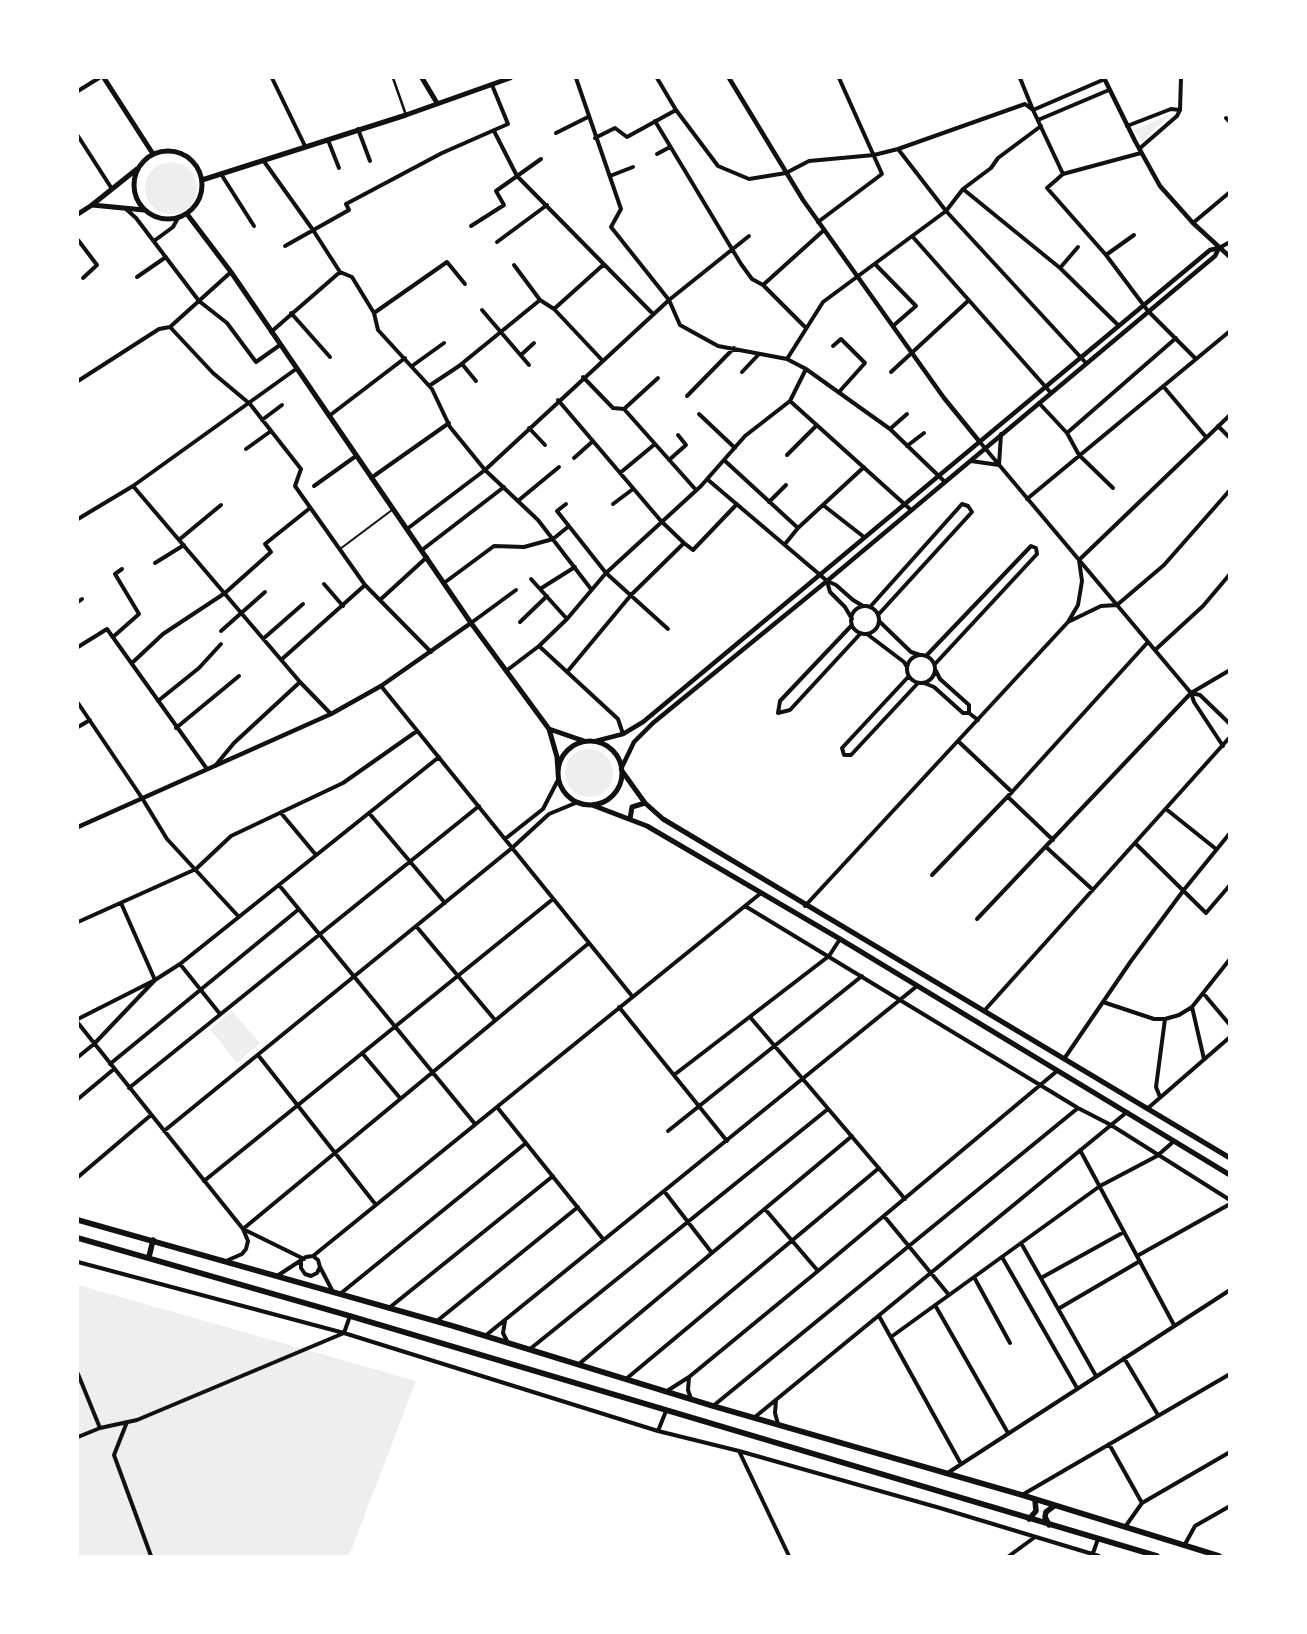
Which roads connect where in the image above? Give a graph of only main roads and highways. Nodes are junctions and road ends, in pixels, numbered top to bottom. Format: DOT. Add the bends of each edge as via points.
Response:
graph roads {
  1 [pos="104,78"];
  2 [pos="422,78"];
  3 [pos="510,78"];
  4 [pos="437,103"];
  5 [pos="153,154"];
  6 [pos="138,168"];
  7 [pos="202,180"];
  8 [pos="92,205"];
  9 [pos="145,210"];
  10 [pos="78,214"];
  11 [pos="187,214"];
  12 [pos="549,729"];
  13 [pos="586,741"];
  14 [pos="621,770"];
  15 [pos="558,771"];
  16 [pos="644,803"];
  17 [pos="592,805"];
  18 [pos="630,819"];
  19 [pos="1230,1158"];
  20 [pos="1230,1175"];
  21 [pos="78,1220"];
  22 [pos="78,1238"];
  23 [pos="153,1240"];
  24 [pos="149,1257"];
  25 [pos="1035,1500"];
  26 [pos="1054,1506"];
  27 [pos="1029,1520"];
  28 [pos="1049,1525"];
  29 [pos="1157,1556"];
  30 [pos="1219,1556"];
  1 -- 5 [label="main road"];
  2 -- 4 [label="main road"];
  3 -- 4 [label="main road"];
  4 -- 7 [label="main road"];
  5 -- 6 [label="main road"];
  5 -- 7 [label="main road" via="174,152 184,155 196,166"];
  6 -- 8 [label="main road"];
  6 -- 9 [label="main road" via="134,188 136,198"];
  7 -- 11 [label="main road" via="199,199"];
  8 -- 9 [label="main road"];
  8 -- 10 [label="main road"];
  9 -- 11 [label="main road" via="157,218 178,218"];
  11 -- 12 [label="main road" via="231,272 444,584"];
  12 -- 13 [label="main road"];
  12 -- 15 [label="main road"];
  13 -- 14 [label="main road" via="596,741 613,751"];
  13 -- 15 [label="main road" via="570,748 559,762"];
  14 -- 16 [label="main road"];
  14 -- 17 [label="main road" via="616,791 609,798"];
  15 -- 17 [label="main road" via="558,780 567,795"];
  16 -- 18 [label="main road" via="632,807"];
  16 -- 19 [label="main road" via="663,819 805,906"];
  17 -- 18 [label="main road"];
  18 -- 20 [label="main road" via="840,939"];
  21 -- 23 [label="main road"];
  22 -- 24 [label="main road"];
  23 -- 24 [label="main road"];
  23 -- 25 [label="main road" via="437,1321"];
  24 -- 27 [label="main road"];
  25 -- 26 [label="main road"];
  25 -- 27 [label="main road" via="1036,1511"];
  26 -- 28 [label="main road" via="1046,1512"];
  26 -- 30 [label="main road"];
  27 -- 28 [label="main road"];
  28 -- 29 [label="main road"];
}
